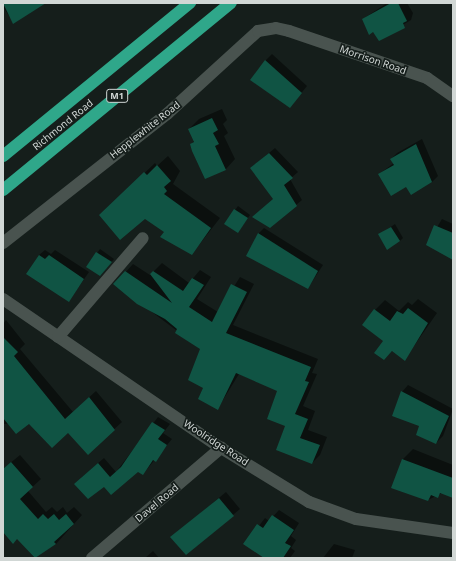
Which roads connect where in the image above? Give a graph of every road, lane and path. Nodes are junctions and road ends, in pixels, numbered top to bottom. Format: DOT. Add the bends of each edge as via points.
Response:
graph roads {
  1 [pos="190,3"];
  2 [pos="230,3"];
  3 [pos="289,31"];
  4 [pos="453,96"];
  5 [pos="3,156"];
  6 [pos="3,190"];
  7 [pos="143,238"];
  8 [pos="3,243"];
  9 [pos="3,299"];
  10 [pos="58,337"];
  11 [pos="221,448"];
  12 [pos="453,533"];
  13 [pos="92,558"];
  1 -- 5 [label="highway, Richmond Road / M1"];
  2 -- 6 [label="highway, Richmond Road / M1"];
  3 -- 4 [label="street, Morrison Road" via="427,78"];
  3 -- 8 [label="street, Hepplewhite Road" via="268,28 249,38 167,114"];
  7 -- 10 [label="street"];
  9 -- 10 [label="street, Woolridge Road"];
  10 -- 11 [label="street, Woolridge Road"];
  11 -- 12 [label="street, Woolridge Road" via="332,512 356,519"];
  11 -- 13 [label="street, Davel Road"];
}
